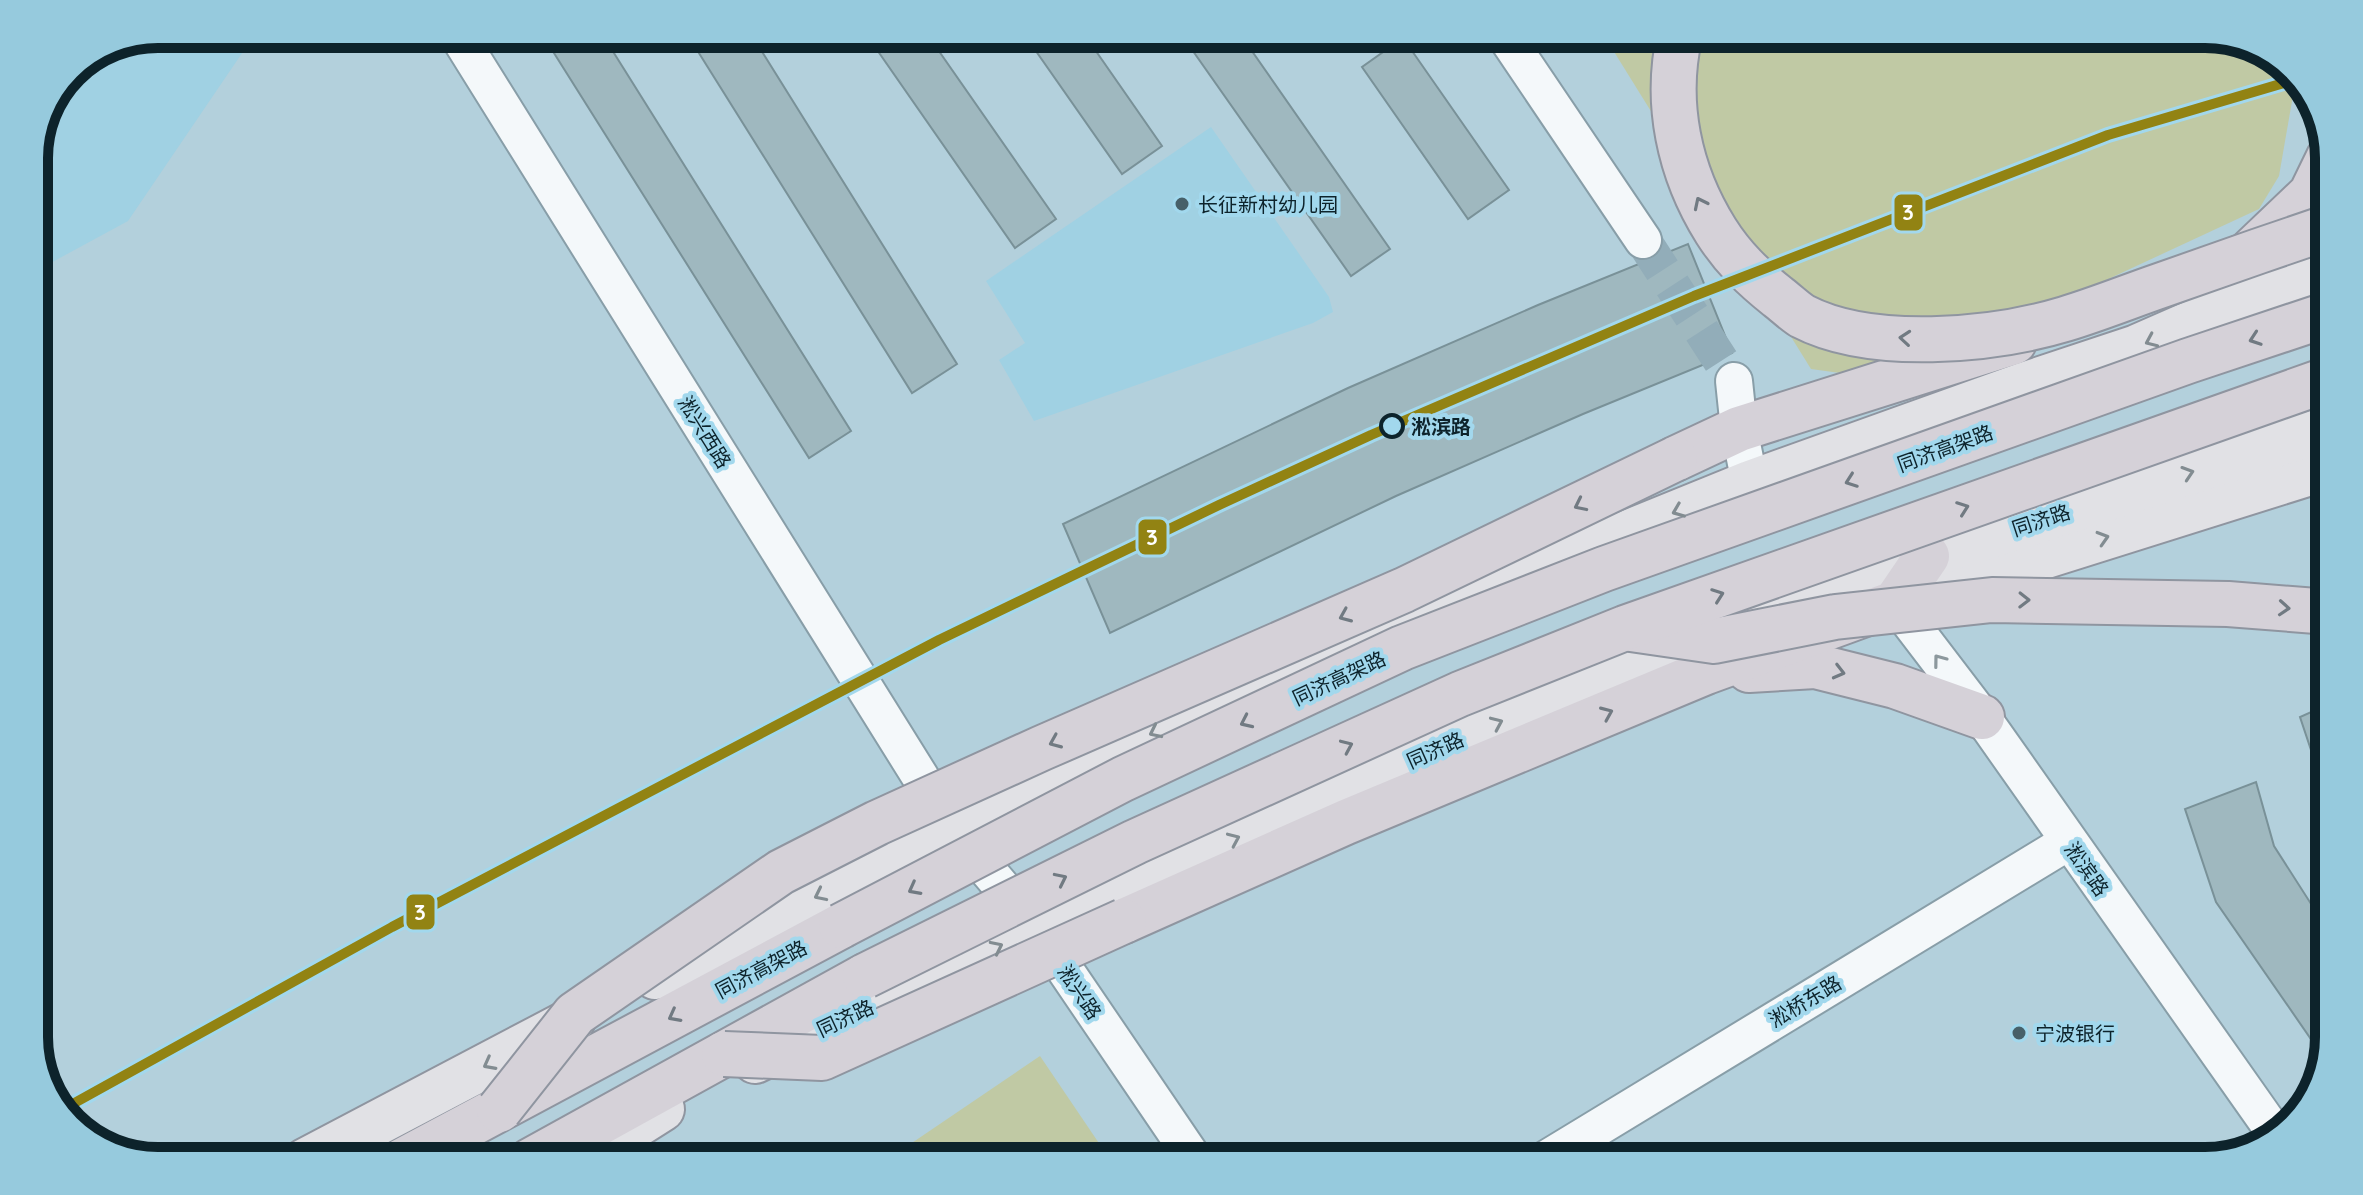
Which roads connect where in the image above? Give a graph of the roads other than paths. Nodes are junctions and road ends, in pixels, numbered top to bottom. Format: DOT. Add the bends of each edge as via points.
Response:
graph roads {
  1 [pos="466,48"];
  2 [pos="1513,48"];
  3 [pos="1678,48"];
  4 [pos="2315,186"];
  5 [pos="2315,232"];
  6 [pos="1643,240"];
  7 [pos="2315,279"];
  8 [pos="2315,319"];
  9 [pos="1734,381"];
  10 [pos="2315,384"];
  11 [pos="1739,429"];
  12 [pos="2315,432"];
  13 [pos="1855,444"];
  14 [pos="2315,471"];
  15 [pos="1750,483"];
  16 [pos="1927,556"];
  17 [pos="1895,603"];
  18 [pos="2315,611"];
  19 [pos="1625,628"];
  20 [pos="1706,672"];
  21 [pos="1982,717"];
  22 [pos="954,831"];
  23 [pos="2068,842"];
  24 [pos="1036,927"];
  25 [pos="724,1054"];
  26 [pos="499,1110"];
  27 [pos="2270,1126"];
  28 [pos="332,1147"];
  29 [pos="429,1147"];
  30 [pos="555,1147"];
  31 [pos="602,1147"];
  32 [pos="1185,1147"];
  33 [pos="1566,1147"];
  1 -- 22 [label="street, 淞兴西路"];
  2 -- 6 [label="street"];
  5 -- 3 [label="highway, one-way, bridge" via="2063,320 1981,337 1911,340 1841,330 1801,315 1754,278 1732,256 1702,209 1677,132 1672,80"];
  4 -- 11 [label="highway" via="2247,255 2142,301"];
  7 -- 13 [label="main road, one-way" via="2217,312 2137,347"];
  8 -- 26 [label="highway, 同济高架路, one-way, bridge" via="1604,569 1402,648 1123,779"];
  9 -- 11 [label="street"];
  19 -- 10 [label="highway, one-way, bridge"];
  11 -- 13 [label="main road"];
  11 -- 15 [label="street"];
  11 -- 26 [label="highway, one-way, bridge" via="1404,590 1028,754 781,872 575,1014"];
  16 -- 12 [label="main road, 同济路, one-way"];
  13 -- 15 [label="main road"];
  17 -- 14 [label="main road, 同济路, one-way"];
  15 -- 22 [label="main road, one-way" via="1474,592 1190,714"];
  16 -- 17 [label="highway"];
  24 -- 16 [label="main road, 同济路, one-way" via="1556,696"];
  17 -- 20 [label="highway"];
  21 -- 17 [label="street, 淞滨路, one-way"];
  19 -- 18 [label="highway, one-way, bridge" via="1714,641 1835,617 1992,600"];
  25 -- 19 [label="highway, one-way, bridge" via="865,976 1135,842 1460,694"];
  20 -- 21 [label="highway, one-way" via="1815,666 1895,686"];
  25 -- 20 [label="highway, one-way, bridge" via="822,1058 1346,822"];
  21 -- 23 [label="street, 淞滨路"];
  22 -- 24 [label="street, 淞兴路"];
  22 -- 28 [label="main road, one-way" via="718,944"];
  23 -- 27 [label="street, 淞滨路"];
  23 -- 33 [label="street, 淞桥东路"];
  31 -- 24 [label="main road, 同济路, one-way" via="683,1096"];
  24 -- 32 [label="street, 淞兴路"];
  25 -- 30 [label="highway"];
  26 -- 29 [label="highway, 同济高架路"];
}
